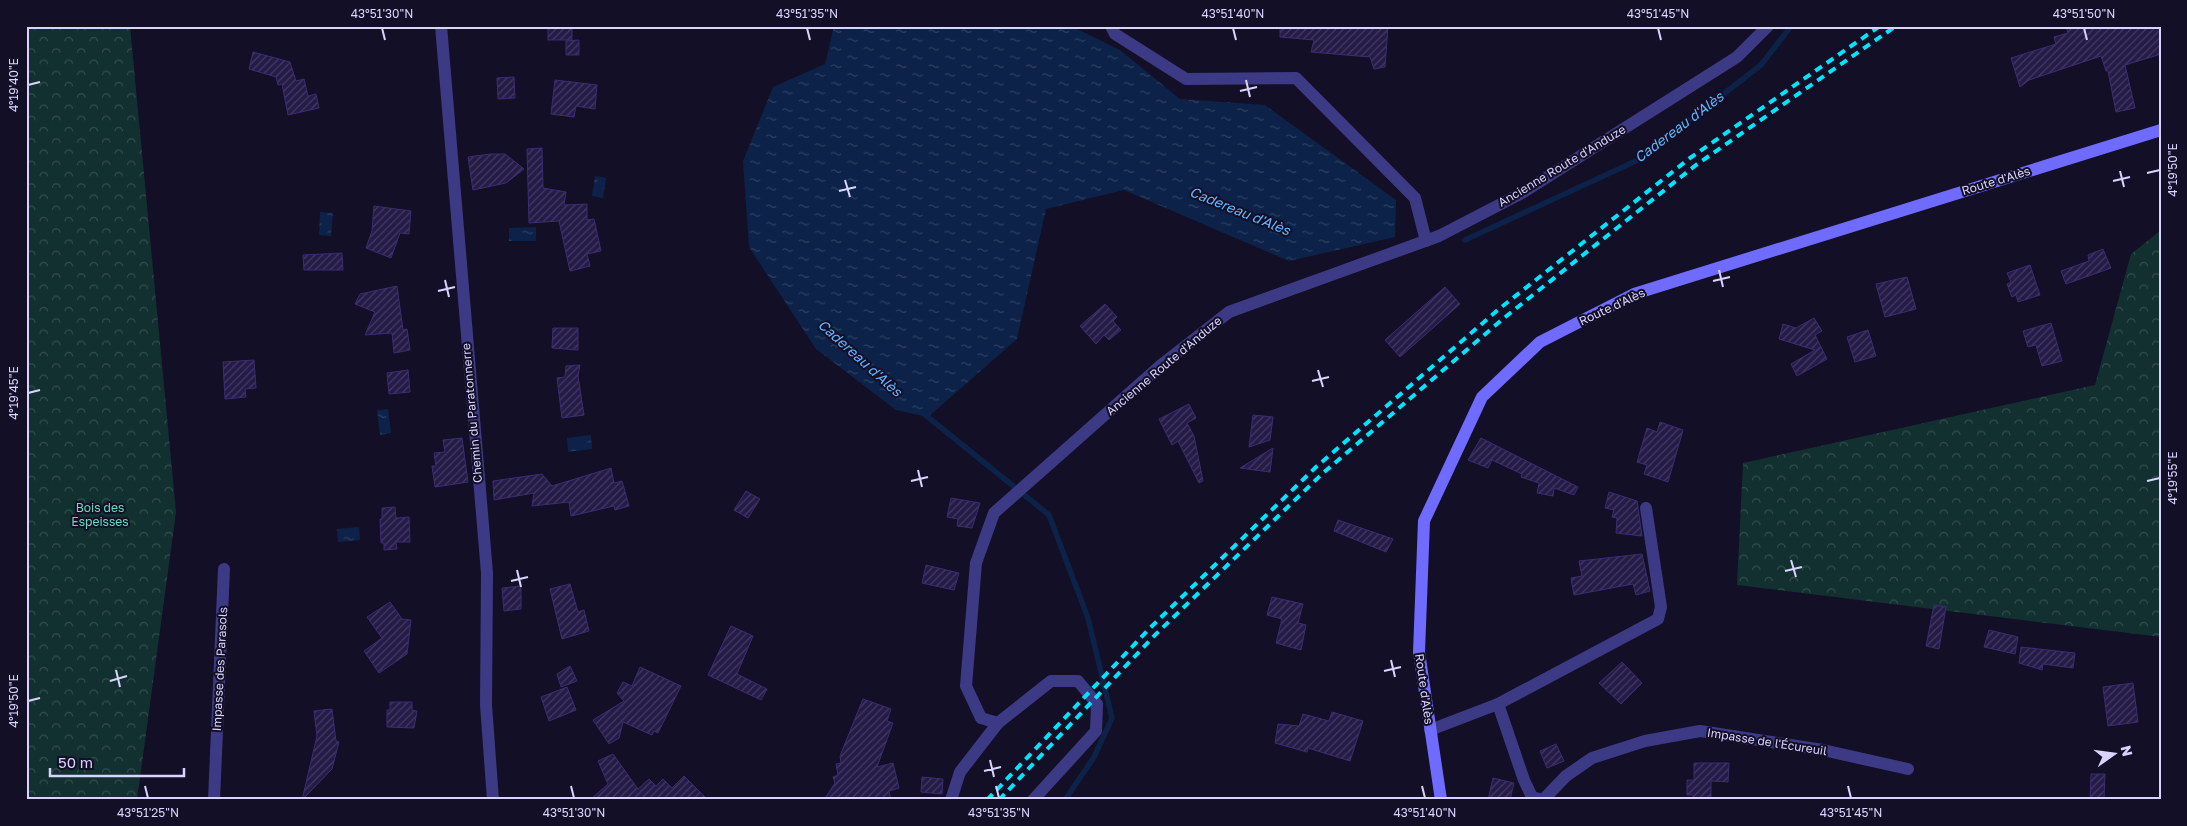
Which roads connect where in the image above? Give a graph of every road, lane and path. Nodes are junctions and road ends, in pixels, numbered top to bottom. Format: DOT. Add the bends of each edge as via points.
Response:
graph roads {
  1 [pos="440,26"];
  2 [pos="1111,26"];
  3 [pos="1768,26"];
  4 [pos="2161,130"];
  5 [pos="1426,241"];
  6 [pos="1646,508"];
  7 [pos="224,569"];
  8 [pos="1498,704"];
  9 [pos="998,724"];
  10 [pos="1430,730"];
  11 [pos="1908,769"];
  12 [pos="214,800"];
  13 [pos="493,800"];
  14 [pos="951,800"];
  15 [pos="1033,800"];
  16 [pos="1441,800"];
  1 -- 13 [label="street, Chemin du Paratonnerre" via="486,573 486,705"];
  2 -- 5 [label="street" via="1115,34 1186,79 1296,78 1415,198"];
  3 -- 5 [label="street, Ancienne Route d'Anduze" via="1736,57 1522,193"];
  4 -- 10 [label="main road, Route d'Alès" via="1634,294 1540,342 1482,397 1424,522 1418,652"];
  5 -- 9 [label="street, Ancienne Route d'Anduze" via="1229,312 1160,366 994,513 976,563 966,686 981,718"];
  6 -- 8 [label="street" via="1661,607 1658,619"];
  7 -- 12 [label="street, Impasse des Parasols"];
  8 -- 10 [label="street"];
  8 -- 11 [label="street, Impasse de l'Écureuil" via="1524,780 1532,797 1543,800 1566,776 1592,758 1645,741 1700,731 1823,750"];
  9 -- 14 [label="street" via="960,772"];
  9 -- 15 [label="street" via="1052,682 1078,681 1097,704 1096,731"];
  10 -- 16 [label="main road, Route d'Alès"];
}
